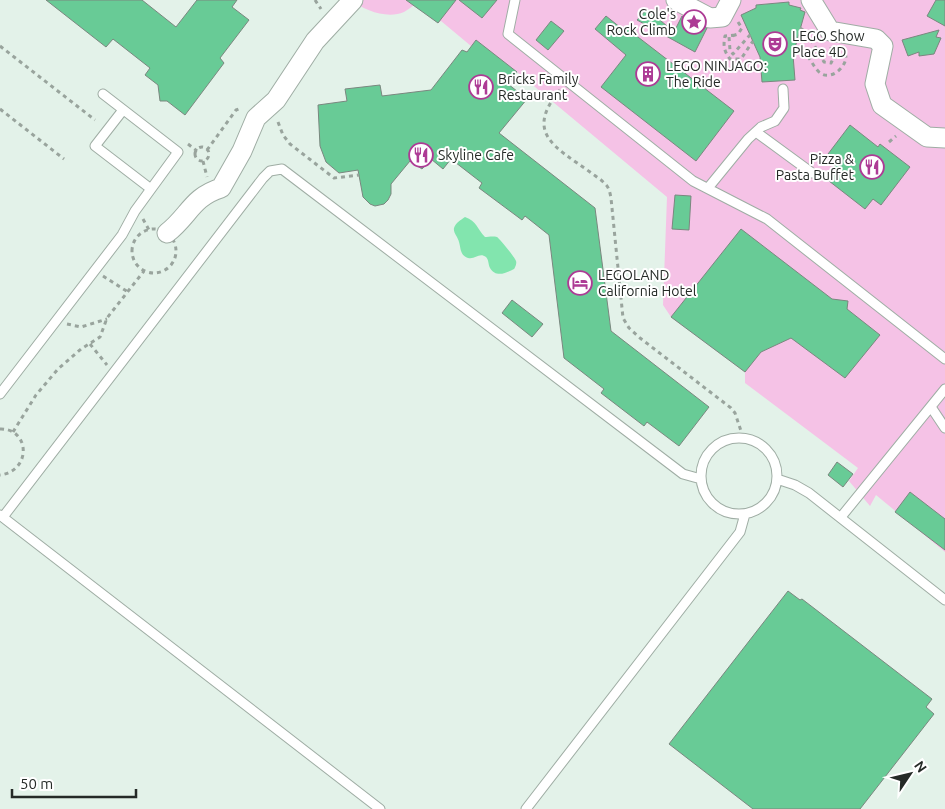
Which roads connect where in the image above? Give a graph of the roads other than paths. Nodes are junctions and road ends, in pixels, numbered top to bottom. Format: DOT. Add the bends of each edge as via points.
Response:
graph roads {
  1 [pos="353,0"];
  2 [pos="516,0"];
  3 [pos="676,0"];
  4 [pos="811,0"];
  5 [pos="731,1"];
  6 [pos="783,89"];
  7 [pos="102,94"];
  8 [pos="123,110"];
  9 [pos="756,132"];
  10 [pos="945,138"];
  11 [pos="812,173"];
  12 [pos="708,188"];
  13 [pos="151,189"];
  14 [pos="158,232"];
  15 [pos="945,359"];
  16 [pos="945,390"];
  17 [pos="0,394"];
  18 [pos="931,407"];
  19 [pos="945,428"];
  20 [pos="701,479"];
  21 [pos="777,479"];
  22 [pos="745,514"];
  23 [pos="1,516"];
  24 [pos="840,517"];
  25 [pos="945,600"];
  26 [pos="380,809"];
  27 [pos="526,809"];
  1 -- 14 [label="street" via="315,41 276,100 256,118 221,188 208,192 195,202 179,224"];
  2 -- 12 [label="lane" via="508,34 693,181"];
  3 -- 5 [label="street" via="710,18 722,17"];
  4 -- 10 [label="street" via="830,31 876,39 883,46 875,84 882,105 927,137"];
  6 -- 9 [label="lane" via="784,108 775,121"];
  7 -- 8 [label="lane"];
  8 -- 13 [label="lane" via="178,152"];
  8 -- 13 [label="lane" via="95,146"];
  9 -- 11 [label="lane"];
  9 -- 12 [label="lane"];
  12 -- 15 [label="lane" via="767,219"];
  13 -- 17 [label="lane" via="122,235"];
  16 -- 18 [label="lane"];
  18 -- 19 [label="lane"];
  18 -- 24 [label="lane"];
  20 -- 21 [label="lane" via="704,462 712,448 732,438 743,437 765,447 777,467"];
  20 -- 22 [label="lane" via="704,491 721,509"];
  20 -- 23 [label="lane" via="683,474 282,169 270,171 264,178"];
  21 -- 22 [label="lane" via="767,502"];
  21 -- 24 [label="lane" via="796,485"];
  22 -- 27 [label="lane" via="740,532"];
  23 -- 26 [label="lane"];
  24 -- 25 [label="lane"];
}
